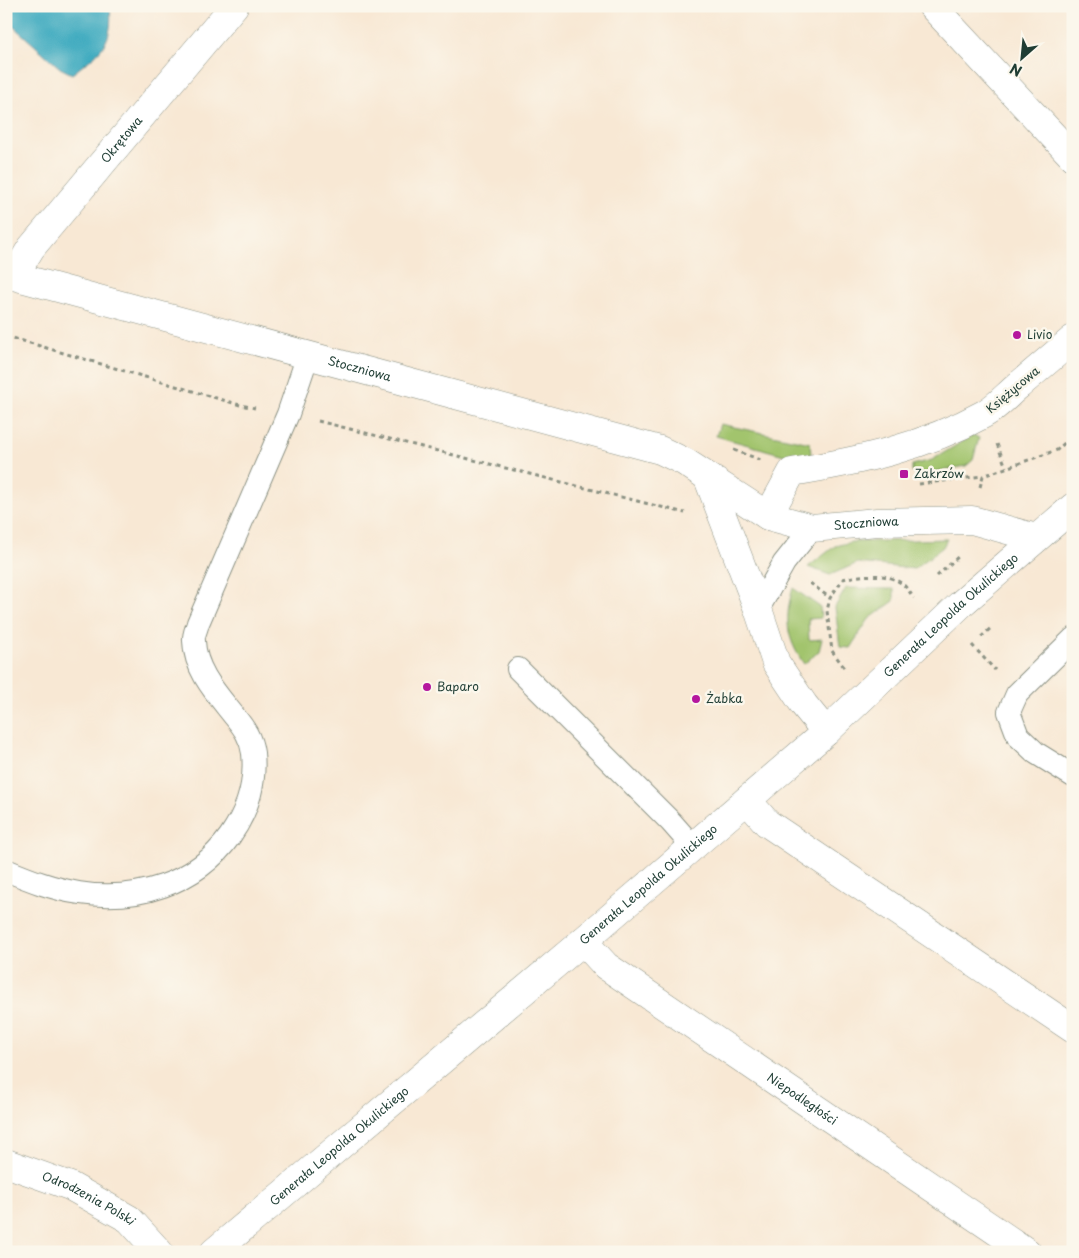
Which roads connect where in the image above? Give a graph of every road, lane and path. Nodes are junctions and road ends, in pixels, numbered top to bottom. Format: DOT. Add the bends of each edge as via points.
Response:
graph roads {
  1 [pos="234,6"];
  2 [pos="932,6"];
  3 [pos="1073,157"];
  4 [pos="10,275"];
  5 [pos="6,336"];
  6 [pos="1073,339"];
  7 [pos="308,355"];
  8 [pos="288,414"];
  9 [pos="1073,434"];
  10 [pos="707,476"];
  11 [pos="980,489"];
  12 [pos="688,514"];
  13 [pos="1070,515"];
  14 [pos="768,516"];
  15 [pos="812,528"];
  16 [pos="1036,538"];
  17 [pos="784,564"];
  18 [pos="830,598"];
  19 [pos="914,598"];
  20 [pos="758,609"];
  21 [pos="1073,639"];
  22 [pos="845,668"];
  23 [pos="518,669"];
  24 [pos="826,732"];
  25 [pos="1073,776"];
  26 [pos="746,800"];
  27 [pos="693,847"];
  28 [pos="6,870"];
  29 [pos="583,940"];
  30 [pos="1073,1029"];
  31 [pos="6,1163"];
  32 [pos="159,1252"];
  33 [pos="214,1252"];
  34 [pos="1027,1252"];
  1 -- 4 [label="street, Okrętowa"];
  2 -- 3 [label="street"];
  4 -- 7 [label="street, Stoczniowa"];
  5 -- 8 [label="path" via="240,405"];
  6 -- 14 [label="street, Księżycowa" via="985,413 919,444 846,463 792,472"];
  7 -- 8 [label="lane"];
  7 -- 10 [label="street, Stoczniowa" via="660,450"];
  8 -- 12 [label="path"];
  8 -- 28 [label="lane" via="198,623 194,640 197,661 206,679 248,735 253,753 248,803 239,823 223,845 192,873 156,888 120,894 79,893 34,882"];
  9 -- 11 [label="path" via="1057,450 983,476"];
  10 -- 14 [label="street, Stoczniowa"];
  10 -- 20 [label="street"];
  13 -- 16 [label="street, Generała Leopolda Okulickiego"];
  14 -- 15 [label="street, Stoczniowa"];
  15 -- 16 [label="street, Stoczniowa" via="877,522 972,520"];
  15 -- 17 [label="lane"];
  16 -- 24 [label="street, Generała Leopolda Okulickiego"];
  17 -- 18 [label="path"];
  17 -- 20 [label="lane"];
  18 -- 19 [label="path" via="842,579 862,575 881,576 902,583"];
  18 -- 22 [label="path" via="827,611 832,651"];
  20 -- 24 [label="street" via="776,664"];
  21 -- 25 [label="lane" via="1017,694 1009,712 1018,736 1036,753"];
  23 -- 27 [label="lane"];
  24 -- 26 [label="street, Generała Leopolda Okulickiego"];
  26 -- 27 [label="street, Generała Leopolda Okulickiego"];
  26 -- 30 [label="street" via="767,823"];
  27 -- 29 [label="street, Generała Leopolda Okulickiego"];
  29 -- 33 [label="street, Generała Leopolda Okulickiego"];
  29 -- 34 [label="street, Niepodległości" via="606,966"];
  31 -- 32 [label="street, Odrodzenia Polski" via="70,1186 130,1218"];
}
